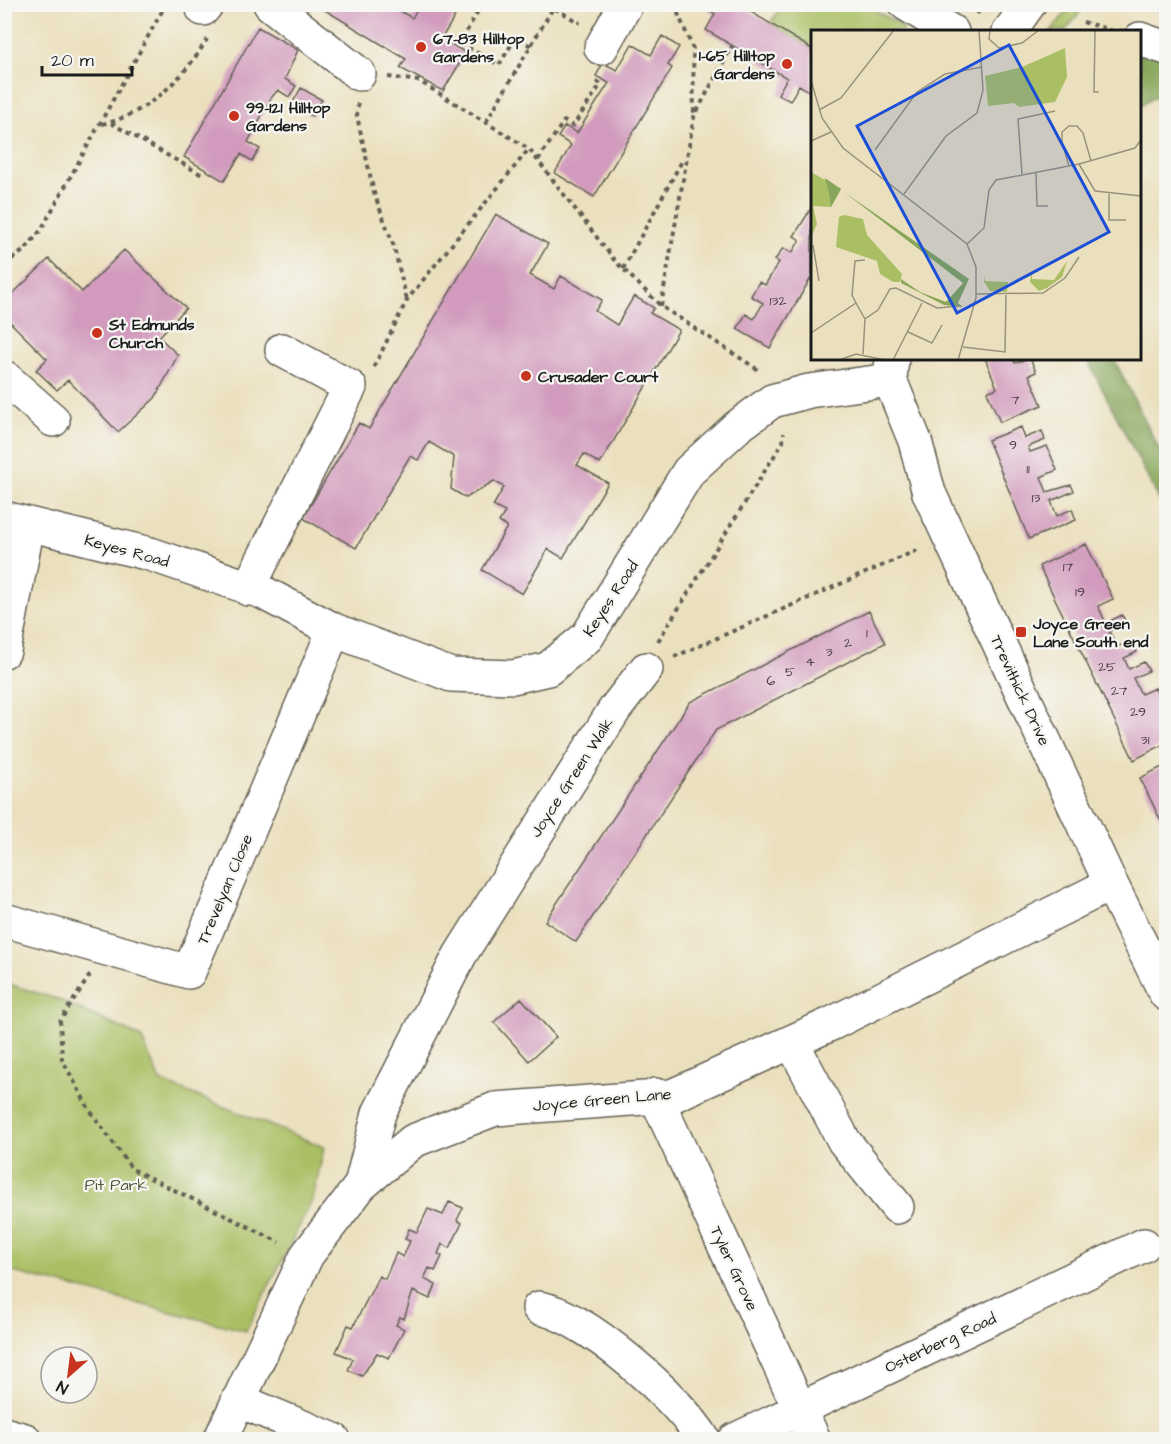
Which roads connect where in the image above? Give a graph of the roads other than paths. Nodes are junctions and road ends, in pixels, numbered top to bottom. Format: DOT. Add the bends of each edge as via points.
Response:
graph roads {
  1 [pos="270,4"];
  2 [pos="626,4"];
  3 [pos="906,4"];
  4 [pos="1029,4"];
  5 [pos="949,30"];
  6 [pos="1010,30"];
  7 [pos="1141,39"];
  8 [pos="1167,48"];
  9 [pos="595,62"];
  10 [pos="359,74"];
  11 [pos="282,350"];
  12 [pos="891,369"];
  13 [pos="4,376"];
  14 [pos="53,420"];
  15 [pos="16,522"];
  16 [pos="249,589"];
  17 [pos="334,630"];
  18 [pos="4,651"];
  19 [pos="646,669"];
  20 [pos="1111,884"];
  21 [pos="4,920"];
  22 [pos="1167,994"];
  23 [pos="792,1042"];
  24 [pos="655,1095"];
  25 [pos="361,1185"];
  26 [pos="897,1207"];
  27 [pos="1144,1245"];
  28 [pos="539,1308"];
  29 [pos="238,1400"];
  30 [pos="800,1409"];
  31 [pos="4,1434"];
  32 [pos="25,1440"];
  33 [pos="220,1440"];
  34 [pos="334,1440"];
  35 [pos="704,1440"];
  36 [pos="735,1440"];
  37 [pos="814,1440"];
  1 -- 10 [label="street"];
  2 -- 9 [label="street"];
  3 -- 5 [label="street"];
  4 -- 6 [label="street"];
  7 -- 8 [label="street"];
  11 -- 16 [label="street" via="350,387"];
  12 -- 17 [label="street, Keyes Road" via="810,391 767,387 737,427 689,471 587,637 548,669 513,677 451,675"];
  12 -- 20 [label="street, Trevithick Drive" via="928,494"];
  13 -- 14 [label="street"];
  15 -- 16 [label="street, Keyes Road" via="150,554"];
  15 -- 18 [label="street"];
  16 -- 17 [label="street, Keyes Road"];
  17 -- 21 [label="street, Trevelyan Close" via="189,972"];
  19 -- 25 [label="street, Joyce Green Walk" via="615,709 456,963 380,1113"];
  20 -- 22 [label="street, Trevithick Drive"];
  20 -- 23 [label="street, Joyce Green Lane"];
  23 -- 24 [label="street, Joyce Green Lane" via="672,1096"];
  23 -- 26 [label="street" via="844,1141"];
  24 -- 25 [label="street, Joyce Green Lane" via="495,1109 413,1142"];
  24 -- 30 [label="street, Tyler Grove"];
  25 -- 29 [label="street, Joyce Green Lane" via="307,1255"];
  27 -- 30 [label="street, Osterberg Road"];
  28 -- 35 [label="street" via="555,1310 596,1335 685,1413"];
  29 -- 33 [label="street, Joyce Green Lane"];
  29 -- 34 [label="street"];
  30 -- 36 [label="street, Osterberg Road"];
  30 -- 37 [label="street, Tyler Grove"];
  31 -- 32 [label="street"];
}
